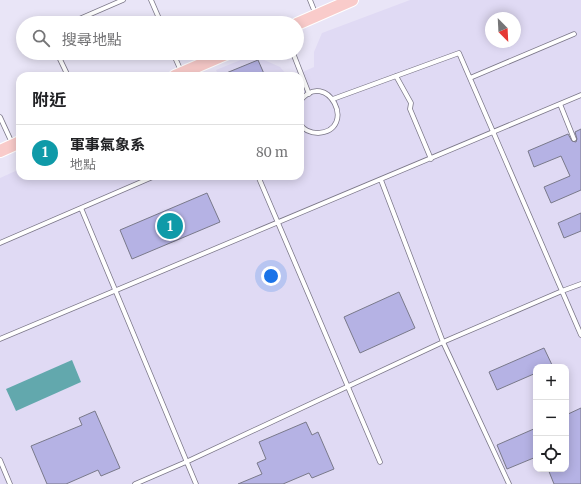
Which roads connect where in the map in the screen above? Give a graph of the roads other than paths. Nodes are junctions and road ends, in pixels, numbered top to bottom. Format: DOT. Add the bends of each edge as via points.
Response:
graph roads {
  1 [pos="123,0"];
  2 [pos="151,0"];
  3 [pos="310,0"];
  4 [pos="352,0"];
  5 [pos="338,3"];
  6 [pos="317,15"];
  7 [pos="86,16"];
  8 [pos="158,16"];
  9 [pos="304,21"];
  10 [pos="574,34"];
  11 [pos="61,60"];
  12 [pos="175,60"];
  13 [pos="211,60"];
  14 [pos="296,60"];
  15 [pos="66,72"];
  16 [pos="178,72"];
  17 [pos="183,72"];
  18 [pos="300,72"];
  19 [pos="396,76"];
  20 [pos="470,78"];
  21 [pos="304,81"];
  22 [pos="309,94"];
  23 [pos="581,95"];
  24 [pos="304,98"];
  25 [pos="333,98"];
  26 [pos="560,104"];
  27 [pos="0,117"];
  28 [pos="304,127"];
  29 [pos="494,132"];
  30 [pos="574,139"];
  31 [pos="16,144"];
  32 [pos="0,151"];
  33 [pos="431,158"];
  34 [pos="146,180"];
  35 [pos="260,180"];
  36 [pos="380,180"];
  37 [pos="81,208"];
  38 [pos="278,223"];
  39 [pos="0,243"];
  40 [pos="581,284"];
  41 [pos="116,291"];
  42 [pos="562,291"];
  43 [pos="581,335"];
  44 [pos="0,339"];
  45 [pos="443,342"];
  46 [pos="347,387"];
  47 [pos="0,460"];
  48 [pos="186,462"];
  49 [pos="380,462"];
  50 [pos="10,484"];
  51 [pos="135,484"];
  52 [pos="196,484"];
  53 [pos="509,484"];
  1 -- 7 [label="lane"];
  2 -- 8 [label="lane"];
  3 -- 6 [label="lane"];
  4 -- 5 [label="main road"];
  5 -- 6 [label="main road"];
  6 -- 9 [label="main road"];
  10 -- 20 [label="lane"];
  11 -- 15 [label="lane"];
  12 -- 16 [label="lane"];
  13 -- 17 [label="main road"];
  14 -- 18 [label="lane"];
  19 -- 20 [label="lane" via="459,53"];
  19 -- 25 [label="lane"];
  19 -- 33 [label="lane" via="411,103 410,109"];
  20 -- 29 [label="lane"];
  21 -- 22 [label="lane"];
  22 -- 24 [label="lane"];
  22 -- 25 [label="lane" via="322,92"];
  23 -- 26 [label="lane"];
  25 -- 28 [label="lane" via="338,111 334,125 329,130 316,133"];
  26 -- 29 [label="lane"];
  26 -- 30 [label="lane"];
  27 -- 31 [label="lane"];
  29 -- 33 [label="lane"];
  29 -- 42 [label="lane"];
  31 -- 32 [label="main road"];
  33 -- 36 [label="lane"];
  34 -- 37 [label="lane"];
  35 -- 38 [label="lane"];
  36 -- 38 [label="lane"];
  36 -- 45 [label="lane"];
  37 -- 39 [label="lane"];
  37 -- 41 [label="lane"];
  38 -- 41 [label="lane"];
  38 -- 46 [label="lane"];
  40 -- 42 [label="lane"];
  41 -- 44 [label="lane"];
  41 -- 48 [label="lane"];
  42 -- 43 [label="lane"];
  42 -- 45 [label="lane"];
  45 -- 46 [label="lane"];
  45 -- 53 [label="lane"];
  46 -- 48 [label="lane"];
  46 -- 49 [label="lane"];
  47 -- 50 [label="lane"];
  48 -- 51 [label="lane"];
  48 -- 52 [label="lane"];
}
